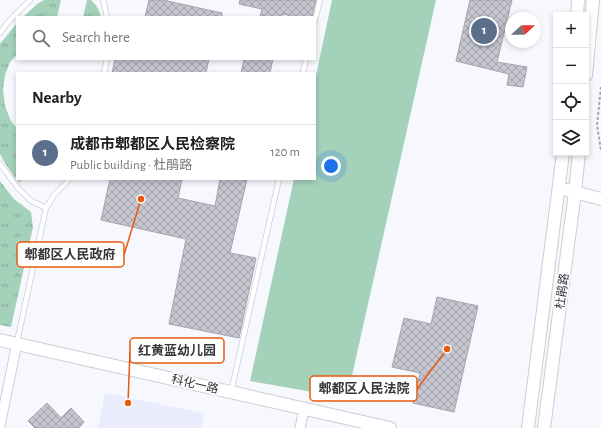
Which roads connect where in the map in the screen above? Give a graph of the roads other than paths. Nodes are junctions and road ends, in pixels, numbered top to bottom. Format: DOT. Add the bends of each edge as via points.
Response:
graph roads {
  1 [pos="30,0"];
  2 [pos="103,0"];
  3 [pos="320,0"];
  4 [pos="578,0"];
  5 [pos="593,0"];
  6 [pos="577,12"];
  7 [pos="107,16"];
  8 [pos="316,16"];
  9 [pos="0,33"];
  10 [pos="589,48"];
  11 [pos="107,60"];
  12 [pos="306,60"];
  13 [pos="104,72"];
  14 [pos="303,72"];
  15 [pos="563,156"];
  16 [pos="579,156"];
  17 [pos="0,164"];
  18 [pos="69,180"];
  19 [pos="279,180"];
  20 [pos="558,187"];
  21 [pos="575,192"];
  22 [pos="601,199"];
  23 [pos="46,208"];
  24 [pos="0,340"];
  25 [pos="17,343"];
  26 [pos="231,392"];
  27 [pos="304,409"];
  28 [pos="0,426"];
  29 [pos="300,428"];
  30 [pos="390,428"];
  31 [pos="528,428"];
  32 [pos="544,428"];
  1 -- 9 [label="lane"];
  2 -- 7 [label="lane"];
  3 -- 8 [label="lane"];
  4 -- 6 [label="main road"];
  5 -- 10 [label="main road"];
  11 -- 13 [label="lane"];
  12 -- 14 [label="lane"];
  15 -- 20 [label="main road, 杜鹃路"];
  16 -- 21 [label="main road, 杜鹃路"];
  17 -- 23 [label="lane" via="30,200"];
  18 -- 23 [label="lane" via="54,195"];
  19 -- 26 [label="lane"];
  20 -- 21 [label="main road"];
  20 -- 31 [label="main road, 杜鹃路"];
  21 -- 22 [label="main road"];
  21 -- 32 [label="main road, 杜鹃路"];
  23 -- 25 [label="lane"];
  24 -- 25 [label="main road, 科化一路"];
  25 -- 26 [label="main road, 科化一路"];
  25 -- 28 [label="street"];
  26 -- 27 [label="main road, 科化一路"];
  27 -- 29 [label="street"];
  27 -- 30 [label="main road, 科化一路"];
}
